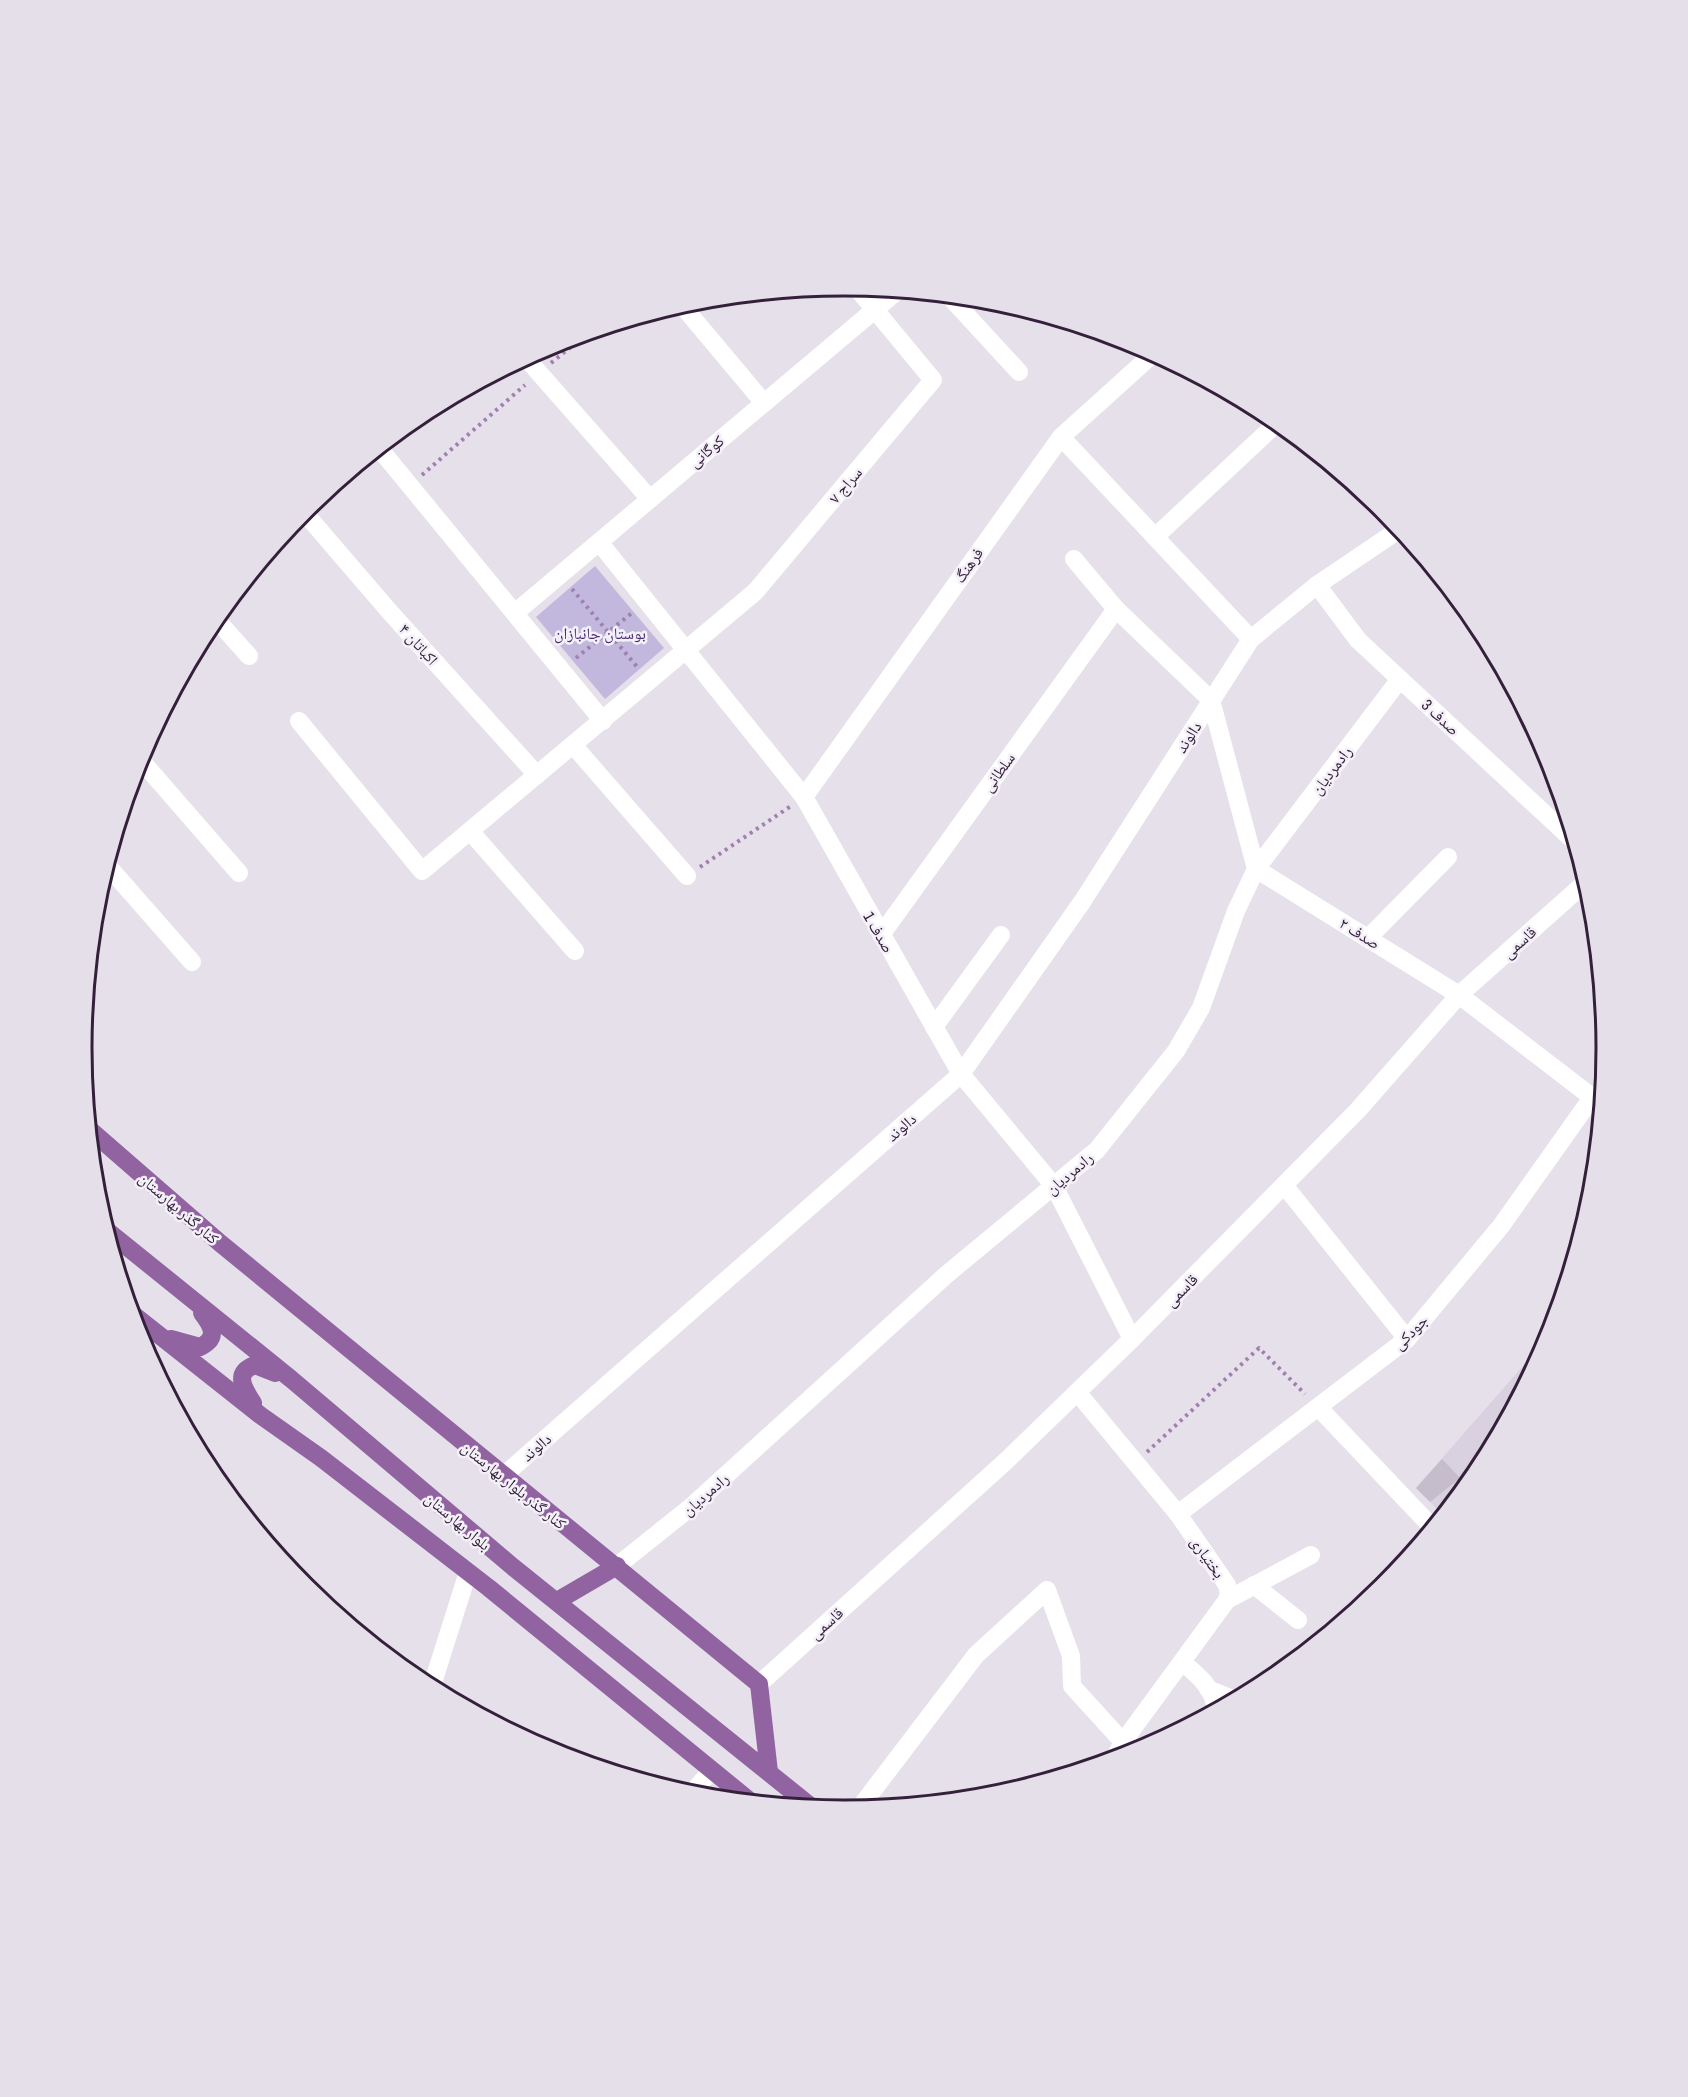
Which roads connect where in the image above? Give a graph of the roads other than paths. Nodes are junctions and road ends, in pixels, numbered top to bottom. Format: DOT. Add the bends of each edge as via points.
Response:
graph roads {
  1 [pos="864,297"];
  2 [pos="889,298"];
  3 [pos="957,304"];
  4 [pos="874,310"];
  5 [pos="688,312"];
  6 [pos="1147,360"];
  7 [pos="531,365"];
  8 [pos="1019,372"];
  9 [pos="764,403"];
  10 [pos="1270,429"];
  11 [pos="1061,437"];
  12 [pos="384,454"];
  13 [pos="650,499"];
  14 [pos="310,519"];
  15 [pos="1393,534"];
  16 [pos="1155,537"];
  17 [pos="599,542"];
  18 [pos="1074,559"];
  19 [pos="1317,585"];
  20 [pos="1116,609"];
  21 [pos="516,612"];
  22 [pos="221,625"];
  23 [pos="1251,639"];
  24 [pos="688,650"];
  25 [pos="249,656"];
  26 [pos="1400,679"];
  27 [pos="1211,700"];
  28 [pos="299,721"];
  29 [pos="603,721"];
  30 [pos="573,745"];
  31 [pos="147,767"];
  32 [pos="537,775"];
  33 [pos="804,797"];
  34 [pos="470,831"];
  35 [pos="1564,831"];
  36 [pos="1448,857"];
  37 [pos="1256,869"];
  38 [pos="113,872"];
  39 [pos="239,873"];
  40 [pos="687,876"];
  41 [pos="1579,888"];
  42 [pos="880,935"];
  43 [pos="1001,935"];
  44 [pos="1368,938"];
  45 [pos="575,951"];
  46 [pos="192,962"];
  47 [pos="1459,995"];
  48 [pos="934,1027"];
  49 [pos="961,1074"];
  50 [pos="1595,1101"];
  51 [pos="1594,1104"];
  52 [pos="97,1137"];
  53 [pos="1284,1185"];
  54 [pos="1054,1186"];
  55 [pos="116,1238"];
  56 [pos="271,1284"];
  57 [pos="190,1298"];
  58 [pos="143,1322"];
  59 [pos="163,1336"];
  60 [pos="1132,1339"];
  61 [pos="1407,1339"];
  62 [pos="291,1379"];
  63 [pos="1077,1392"];
  64 [pos="1318,1407"];
  65 [pos="260,1415"];
  66 [pos="503,1476"];
  67 [pos="1178,1514"];
  68 [pos="1428,1523"];
  69 [pos="1311,1555"];
  70 [pos="617,1566"];
  71 [pos="468,1572"];
  72 [pos="1254,1586"];
  73 [pos="1227,1600"];
  74 [pos="557,1601"];
  75 [pos="1299,1620"];
  76 [pos="1183,1663"];
  77 [pos="434,1679"];
  78 [pos="759,1684"];
  79 [pos="1208,1689"];
  80 [pos="1226,1696"];
  81 [pos="1213,1704"];
  82 [pos="1124,1742"];
  83 [pos="1120,1748"];
  84 [pos="712,1770"];
  85 [pos="769,1772"];
  86 [pos="698,1787"];
  87 [pos="742,1794"];
  88 [pos="802,1799"];
  89 [pos="866,1800"];
  1 -- 4 [label="street"];
  2 -- 4 [label="street, کوگانی"];
  3 -- 8 [label="street"];
  4 -- 9 [label="street, کوگانی"];
  4 -- 24 [label="street, سراج ۷" via="933,380 755,592"];
  5 -- 9 [label="street"];
  6 -- 11 [label="street, فرهنگ"];
  7 -- 13 [label="street"];
  9 -- 13 [label="street, کوگانی"];
  10 -- 16 [label="street"];
  11 -- 16 [label="street"];
  11 -- 33 [label="street, فرهنگ"];
  12 -- 21 [label="street"];
  13 -- 17 [label="street, کوگانی"];
  14 -- 32 [label="street, اکباتان ۴"];
  15 -- 19 [label="street, دالوند"];
  16 -- 23 [label="street"];
  17 -- 21 [label="street, کوگانی"];
  17 -- 24 [label="street, صدف 1"];
  18 -- 20 [label="street"];
  19 -- 23 [label="street, دالوند"];
  19 -- 26 [label="street, صدف 3" via="1358,640"];
  20 -- 27 [label="street"];
  20 -- 42 [label="street, سلطانی"];
  21 -- 29 [label="street"];
  22 -- 25 [label="street"];
  23 -- 27 [label="street, دالوند"];
  24 -- 29 [label="street"];
  24 -- 33 [label="street, صدف 1"];
  26 -- 35 [label="street, صدف 3"];
  26 -- 37 [label="street, رادمردیان"];
  27 -- 37 [label="street"];
  27 -- 49 [label="street, دالوند" via="1082,902"];
  28 -- 34 [label="street" via="422,871"];
  29 -- 30 [label="street"];
  30 -- 32 [label="street"];
  30 -- 40 [label="street"];
  31 -- 39 [label="street"];
  32 -- 34 [label="street"];
  33 -- 42 [label="street, صدف 1"];
  34 -- 45 [label="street"];
  36 -- 44 [label="street"];
  37 -- 44 [label="street, صدف ۲"];
  37 -- 54 [label="street, رادمردیان" via="1236,911 1201,1008 1176,1051 1097,1150"];
  38 -- 46 [label="street"];
  41 -- 47 [label="street, قاسمی"];
  42 -- 48 [label="street, صدف 1"];
  43 -- 48 [label="street"];
  44 -- 47 [label="street, صدف ۲"];
  47 -- 50 [label="street, صدف ۲"];
  47 -- 53 [label="street, قاسمی" via="1358,1110"];
  48 -- 49 [label="street, صدف 1"];
  49 -- 54 [label="street, صدف 1"];
  49 -- 66 [label="street, دالوند"];
  51 -- 61 [label="street, جودکی" via="1501,1226"];
  52 -- 56 [label="main road, کنار گذر بهارستان"];
  53 -- 60 [label="street, قاسمی"];
  53 -- 61 [label="street"];
  54 -- 60 [label="street, صدف 1"];
  54 -- 70 [label="street, رادمردیان" via="946,1275 692,1506"];
  55 -- 57 [label="main road, بلوار بهارستان"];
  56 -- 66 [label="main road, کنار گذر بلوار بهارستان"];
  57 -- 59 [label="main road" via="211,1326 213,1335 209,1343 200,1347"];
  57 -- 62 [label="main road, بلوار بهارستان"];
  58 -- 59 [label="main road, بلوار بهارستان"];
  59 -- 65 [label="main road, بلوار بهارستان"];
  60 -- 63 [label="street, قاسمی"];
  61 -- 64 [label="street, جودکی"];
  62 -- 65 [label="main road" via="255,1365 246,1368 241,1376 242,1385"];
  62 -- 74 [label="main road, بلوار بهارستان"];
  63 -- 67 [label="street, بختیاری"];
  63 -- 78 [label="street, قاسمی"];
  64 -- 67 [label="street, جودکی"];
  64 -- 68 [label="street"];
  65 -- 71 [label="main road, بلوار بهارستان"];
  66 -- 70 [label="main road, کنار گذر بلوار بهارستان"];
  67 -- 73 [label="street, بختیاری" via="1227,1585"];
  69 -- 72 [label="street"];
  70 -- 74 [label="main road"];
  70 -- 78 [label="main road, کنار گذر بلوار بهارستان"];
  71 -- 77 [label="street"];
  71 -- 84 [label="main road, بلوار بهارستان"];
  72 -- 73 [label="street"];
  72 -- 75 [label="street"];
  73 -- 76 [label="street, بختیاری"];
  74 -- 85 [label="main road, بلوار بهارستان"];
  76 -- 79 [label="street"];
  76 -- 82 [label="street, بختیاری"];
  78 -- 85 [label="main road"];
  79 -- 80 [label="street"];
  79 -- 81 [label="street"];
  82 -- 83 [label="street, بختیاری"];
  82 -- 89 [label="street" via="1072,1686 1071,1656 1047,1590 976,1655"];
  84 -- 86 [label="street"];
  84 -- 87 [label="main road, بلوار بهارستان"];
  85 -- 88 [label="main road, بلوار بهارستان"];
}
